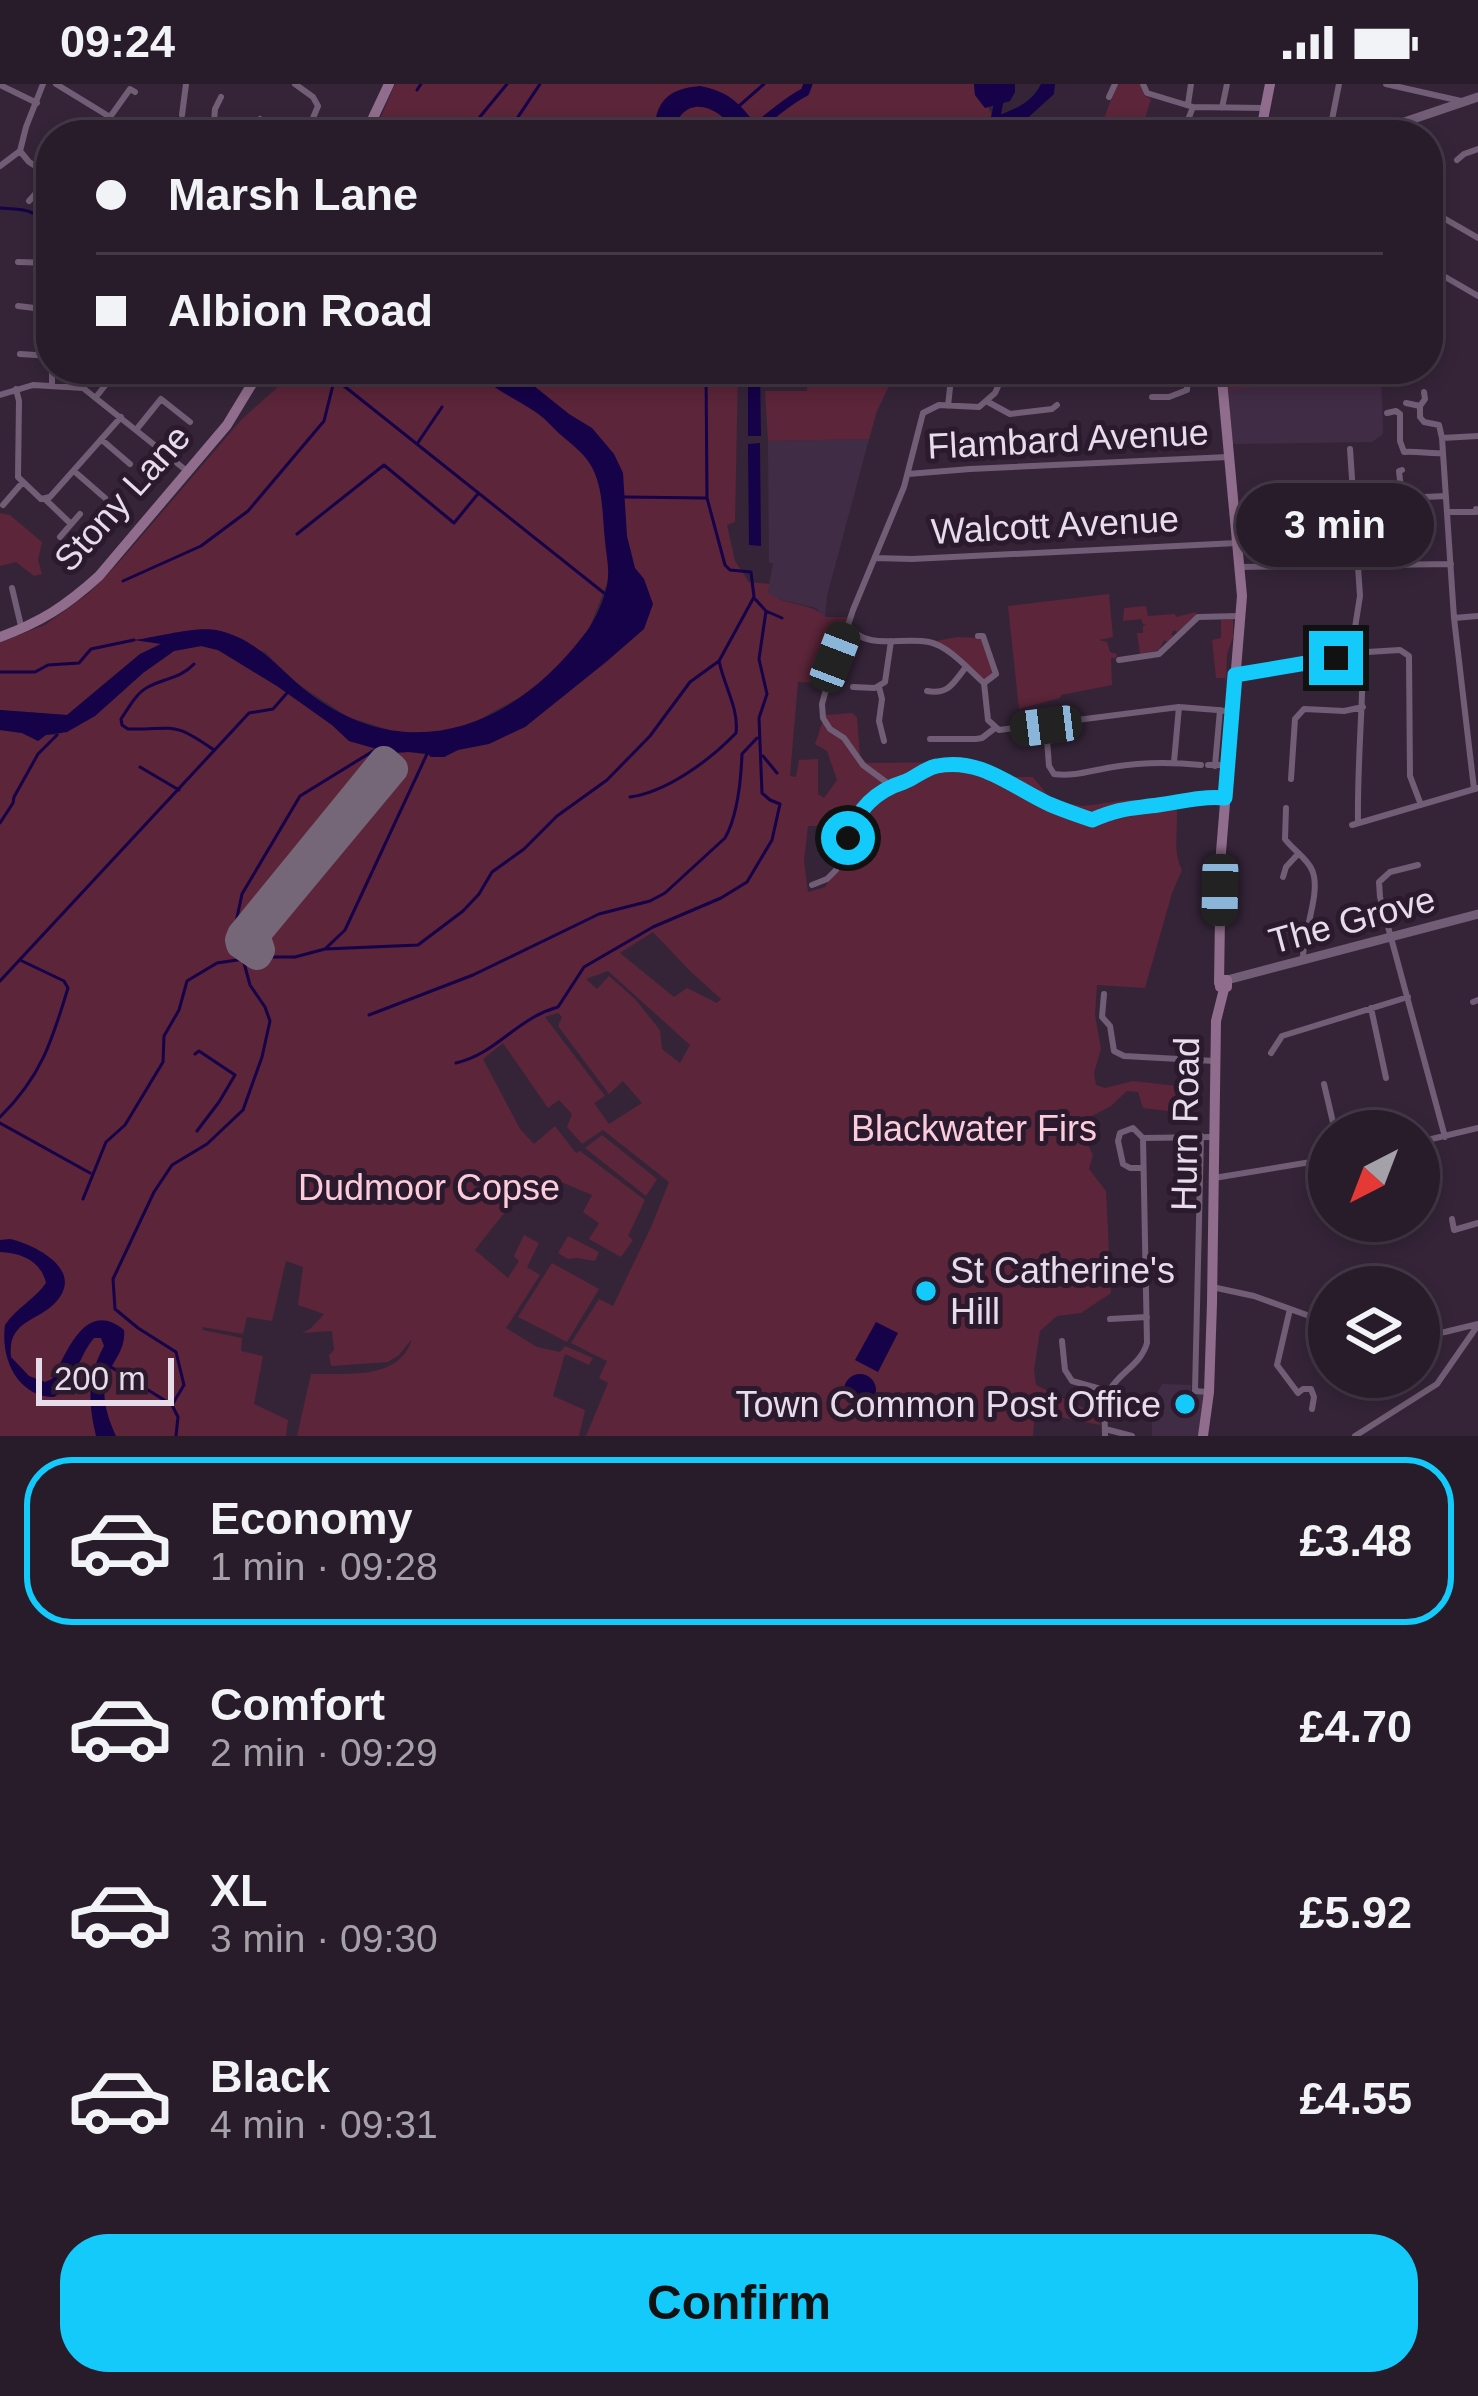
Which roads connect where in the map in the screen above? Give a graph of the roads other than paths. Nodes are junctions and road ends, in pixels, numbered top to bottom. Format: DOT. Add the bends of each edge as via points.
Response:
graph roads {
  1 [pos="43,84"];
  2 [pos="56,84"];
  3 [pos="186,84"];
  4 [pos="295,84"];
  5 [pos="388,84"];
  6 [pos="1115,84"];
  7 [pos="1143,84"];
  8 [pos="1191,84"];
  9 [pos="1227,84"];
  10 [pos="1270,84"];
  11 [pos="1340,84"];
  12 [pos="1387,84"];
  13 [pos="1438,84"];
  14 [pos="0,85"];
  15 [pos="135,92"];
  16 [pos="1436,95"];
  17 [pos="221,97"];
  18 [pos="1109,97"];
  19 [pos="1474,102"];
  20 [pos="37,103"];
  21 [pos="1190,106"];
  22 [pos="1222,108"];
  23 [pos="1265,108"];
  24 [pos="182,115"];
  25 [pos="110,117"];
  26 [pos="111,120"];
  27 [pos="214,120"];
  28 [pos="312,120"];
  29 [pos="372,120"];
  30 [pos="1186,120"];
  31 [pos="1263,120"];
  32 [pos="1332,120"];
  33 [pos="1415,120"];
  34 [pos="1478,149"];
  35 [pos="20,151"];
  36 [pos="1457,160"];
  37 [pos="0,166"];
  38 [pos="36,166"];
  39 [pos="36,194"];
  40 [pos="29,202"];
  41 [pos="1443,218"];
  42 [pos="1478,238"];
  43 [pos="18,262"];
  44 [pos="36,263"];
  45 [pos="1443,276"];
  46 [pos="1478,296"];
  47 [pos="22,310"];
  48 [pos="36,310"];
  49 [pos="20,354"];
  50 [pos="36,355"];
  51 [pos="52,384"];
  52 [pos="106,384"];
  53 [pos="252,384"];
  54 [pos="950,384"];
  55 [pos="999,384"];
  56 [pos="1187,384"];
  57 [pos="1223,384"];
  58 [pos="16,388"];
  59 [pos="1424,392"];
  60 [pos="0,395"];
  61 [pos="96,397"];
  62 [pos="1152,397"];
  63 [pos="988,402"];
  64 [pos="1406,403"];
  65 [pos="1057,405"];
  66 [pos="948,406"];
  67 [pos="1420,406"];
  68 [pos="1388,412"];
  69 [pos="121,417"];
  70 [pos="190,422"];
  71 [pos="136,430"];
  72 [pos="1478,436"];
  73 [pos="1442,438"];
  74 [pos="102,440"];
  75 [pos="1350,449"];
  76 [pos="1444,453"];
  77 [pos="1230,457"];
  78 [pos="130,464"];
  79 [pos="1402,470"];
  80 [pos="74,471"];
  81 [pos="187,471"];
  82 [pos="908,474"];
  83 [pos="22,483"];
  84 [pos="1301,488"];
  85 [pos="1446,496"];
  86 [pos="105,498"];
  87 [pos="1402,498"];
  88 [pos="46,500"];
  89 [pos="3,505"];
  90 [pos="1296,505"];
  91 [pos="1448,512"];
  92 [pos="1234,513"];
  93 [pos="1477,513"];
  94 [pos="80,514"];
  95 [pos="71,524"];
  96 [pos="1301,526"];
  97 [pos="1405,531"];
  98 [pos="59,537"];
  99 [pos="1238,543"];
  100 [pos="875,558"];
  101 [pos="1451,564"];
  102 [pos="1358,566"];
  103 [pos="1239,567"];
  104 [pos="12,589"];
  105 [pos="1478,616"];
  106 [pos="1454,618"];
  107 [pos="1240,622"];
  108 [pos="850,628"];
  109 [pos="22,629"];
  110 [pos="0,637"];
  111 [pos="977,637"];
  112 [pos="891,640"];
  113 [pos="1363,650"];
  114 [pos="1351,653"];
  115 [pos="1119,660"];
  116 [pos="966,667"];
  117 [pos="1237,675"];
  118 [pos="984,683"];
  119 [pos="853,687"];
  120 [pos="879,687"];
  121 [pos="927,692"];
  122 [pos="1179,707"];
  123 [pos="1363,707"];
  124 [pos="1225,710"];
  125 [pos="1478,725"];
  126 [pos="1046,726"];
  127 [pos="994,728"];
  128 [pos="1467,728"];
  129 [pos="930,739"];
  130 [pos="884,741"];
  131 [pos="1174,762"];
  132 [pos="1213,765"];
  133 [pos="1292,776"];
  134 [pos="890,785"];
  135 [pos="1476,788"];
  136 [pos="1225,798"];
  137 [pos="1420,805"];
  138 [pos="1286,808"];
  139 [pos="1298,854"];
  140 [pos="1418,865"];
  141 [pos="1283,877"];
  142 [pos="812,885"];
  143 [pos="1478,914"];
  144 [pos="1279,928"];
  145 [pos="1304,934"];
  146 [pos="1393,938"];
  147 [pos="1304,960"];
  148 [pos="1225,985"];
  149 [pos="1104,994"];
  150 [pos="1408,997"];
  151 [pos="1371,1008"];
  152 [pos="1271,1053"];
  153 [pos="1215,1061"];
  154 [pos="1386,1078"];
  155 [pos="1324,1084"];
  156 [pos="1330,1110"];
  157 [pos="1478,1128"];
  158 [pos="1201,1136"];
  159 [pos="1215,1137"];
  160 [pos="1445,1137"];
  161 [pos="1143,1138"];
  162 [pos="1440,1138"];
  163 [pos="1308,1163"];
  164 [pos="1142,1168"];
  165 [pos="1213,1179"];
  166 [pos="1452,1219"];
  167 [pos="1478,1223"];
  168 [pos="1213,1287"];
  169 [pos="1290,1309"];
  170 [pos="1308,1315"];
  171 [pos="1147,1317"];
  172 [pos="1110,1319"];
  173 [pos="1478,1324"];
  174 [pos="1469,1330"];
  175 [pos="1440,1333"];
  176 [pos="1063,1341"];
  177 [pos="1108,1391"];
  178 [pos="1209,1392"];
  179 [pos="1312,1409"];
  180 [pos="1105,1433"];
  181 [pos="1132,1436"];
  182 [pos="1203,1436"];
  183 [pos="1355,1436"];
  1 -- 20 [label="street"];
  2 -- 25 [label="street"];
  3 -- 24 [label="street"];
  4 -- 28 [label="street" via="318,106"];
  5 -- 29 [label="main road"];
  6 -- 18 [label="street"];
  7 -- 21 [label="street" via="1147,93"];
  8 -- 21 [label="street"];
  9 -- 22 [label="street"];
  10 -- 23 [label="main road"];
  11 -- 32 [label="street"];
  12 -- 16 [label="street"];
  13 -- 16 [label="street"];
  14 -- 20 [label="street"];
  15 -- 25 [label="street"];
  16 -- 19 [label="street"];
  17 -- 27 [label="street"];
  19 -- 33 [label="street"];
  20 -- 35 [label="street"];
  21 -- 22 [label="street"];
  21 -- 30 [label="street"];
  22 -- 23 [label="street"];
  23 -- 31 [label="main road"];
  25 -- 26 [label="street"];
  34 -- 36 [label="street"];
  35 -- 37 [label="street"];
  35 -- 38 [label="street"];
  39 -- 40 [label="street"];
  41 -- 42 [label="street"];
  43 -- 44 [label="street"];
  45 -- 46 [label="street"];
  47 -- 48 [label="street"];
  49 -- 50 [label="street"];
  51 -- 58 [label="street"];
  51 -- 61 [label="street"];
  52 -- 61 [label="street"];
  53 -- 81 [label="main road, Stony Lane"];
  54 -- 66 [label="street"];
  55 -- 63 [label="street"];
  56 -- 62 [label="street" via="1181,394"];
  57 -- 77 [label="main road, Hurn Road"];
  58 -- 60 [label="street"];
  58 -- 83 [label="street"];
  59 -- 67 [label="street"];
  61 -- 69 [label="street"];
  63 -- 65 [label="street" via="1010,413"];
  63 -- 66 [label="street"];
  64 -- 67 [label="street"];
  66 -- 82 [label="street" via="923,413"];
  67 -- 73 [label="street" via="1422,420 1439,425"];
  68 -- 76 [label="street" via="1400,414 1402,455"];
  69 -- 71 [label="street"];
  69 -- 74 [label="street"];
  70 -- 71 [label="street" via="161,399"];
  71 -- 81 [label="street"];
  72 -- 73 [label="street"];
  73 -- 76 [label="street"];
  74 -- 78 [label="street"];
  74 -- 80 [label="street"];
  75 -- 102 [label="street"];
  76 -- 85 [label="street"];
  77 -- 82 [label="street, Flambard Avenue"];
  77 -- 92 [label="main road, Hurn Road"];
  79 -- 87 [label="street"];
  80 -- 86 [label="street"];
  80 -- 88 [label="street"];
  81 -- 109 [label="main road, Stony Lane" via="99,576"];
  82 -- 100 [label="street"];
  83 -- 88 [label="street"];
  83 -- 89 [label="street"];
  84 -- 90 [label="street"];
  85 -- 87 [label="street"];
  85 -- 91 [label="street"];
  87 -- 97 [label="street"];
  88 -- 95 [label="street"];
  90 -- 92 [label="street"];
  90 -- 96 [label="street"];
  91 -- 93 [label="street"];
  91 -- 101 [label="street"];
  92 -- 99 [label="main road, Hurn Road"];
  94 -- 95 [label="street"];
  95 -- 98 [label="street"];
  99 -- 100 [label="street, Walcott Avenue"];
  99 -- 103 [label="main road, Hurn Road"];
  100 -- 108 [label="street"];
  101 -- 102 [label="street"];
  101 -- 106 [label="street"];
  102 -- 103 [label="street"];
  102 -- 114 [label="street"];
  103 -- 107 [label="main road, Hurn Road"];
  104 -- 109 [label="street"];
  105 -- 106 [label="street"];
  106 -- 128 [label="street"];
  107 -- 115 [label="street" via="1198,617 1159,654"];
  107 -- 117 [label="main road, Hurn Road"];
  108 -- 112 [label="street" via="863,639"];
  108 -- 134 [label="street" via="823,718 862,766"];
  109 -- 110 [label="main road, Stony Lane"];
  111 -- 118 [label="street" via="1000,674"];
  112 -- 116 [label="street" via="931,642"];
  112 -- 120 [label="street"];
  113 -- 114 [label="street"];
  113 -- 123 [label="street"];
  113 -- 137 [label="street" via="1409,656 1411,776"];
  114 -- 117 [label="street"];
  116 -- 118 [label="street"];
  116 -- 121 [label="street" via="943,693"];
  117 -- 124 [label="main road, Hurn Road"];
  118 -- 127 [label="street"];
  119 -- 120 [label="street"];
  120 -- 130 [label="street"];
  122 -- 124 [label="street"];
  122 -- 126 [label="street"];
  122 -- 131 [label="street"];
  123 -- 133 [label="street" via="1299,712"];
  123 -- 137 [label="street" via="1355,824"];
  124 -- 132 [label="main road, Hurn Road"];
  125 -- 128 [label="street"];
  126 -- 127 [label="street"];
  126 -- 131 [label="street" via="1054,774"];
  127 -- 129 [label="street" via="982,738"];
  128 -- 135 [label="street"];
  131 -- 132 [label="street"];
  132 -- 136 [label="main road, Hurn Road"];
  134 -- 136 [label="street" via="937,766 979,766 1092,820 1128,807"];
  134 -- 142 [label="street" via="854,818 836,870"];
  135 -- 137 [label="street"];
  136 -- 148 [label="main road, Hurn Road" via="1219,966"];
  138 -- 139 [label="street" via="1284,835"];
  139 -- 141 [label="street"];
  139 -- 145 [label="street" via="1314,878"];
  140 -- 146 [label="street" via="1378,882"];
  143 -- 146 [label="street, The Grove"];
  144 -- 145 [label="street"];
  145 -- 147 [label="street"];
  146 -- 147 [label="street, The Grove"];
  146 -- 150 [label="street"];
  147 -- 148 [label="street, The Grove"];
  148 -- 153 [label="main road, Hurn Road"];
  149 -- 153 [label="street" via="1114,1051"];
  150 -- 151 [label="street"];
  150 -- 160 [label="street"];
  151 -- 152 [label="street" via="1282,1036"];
  151 -- 154 [label="street"];
  153 -- 159 [label="main road, Hurn Road"];
  155 -- 156 [label="street"];
  157 -- 160 [label="street"];
  158 -- 159 [label="street"];
  158 -- 161 [label="street"];
  158 -- 178 [label="street, Hurn Road" via="1195,1390"];
  159 -- 165 [label="main road, Hurn Road"];
  160 -- 162 [label="street"];
  161 -- 164 [label="street"];
  161 -- 164 [label="street" via="1132,1128 1118,1141 1123,1164"];
  163 -- 165 [label="street"];
  164 -- 171 [label="street"];
  165 -- 168 [label="main road, Hurn Road"];
  166 -- 167 [label="street" via="1454,1230"];
  168 -- 169 [label="street"];
  168 -- 178 [label="main road, Hurn Road"];
  169 -- 170 [label="street"];
  169 -- 179 [label="street" via="1277,1365 1298,1394 1311,1389"];
  171 -- 172 [label="street"];
  171 -- 177 [label="street" via="1145,1352"];
  173 -- 174 [label="street"];
  174 -- 175 [label="street"];
  174 -- 183 [label="street" via="1437,1384"];
  176 -- 177 [label="street" via="1072,1381"];
  177 -- 180 [label="street"];
  178 -- 182 [label="main road, Hurn Road"];
  180 -- 181 [label="street"];
}
